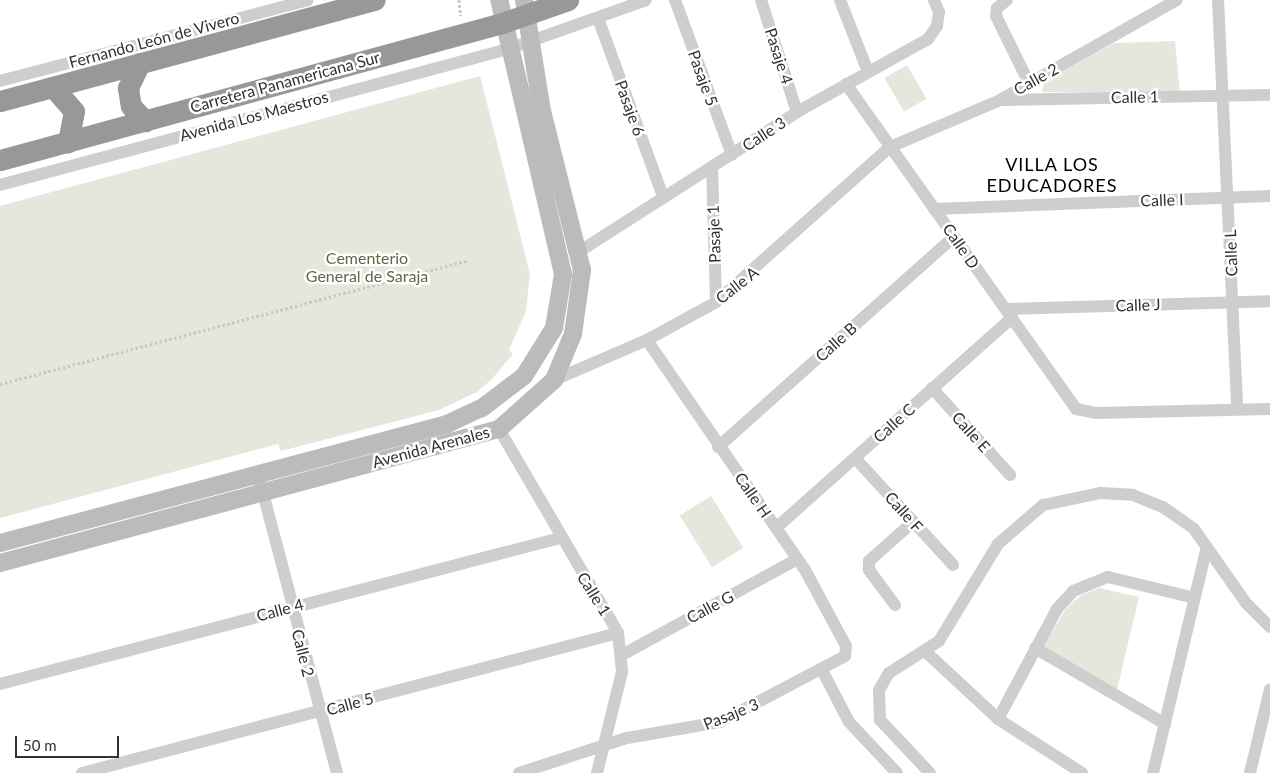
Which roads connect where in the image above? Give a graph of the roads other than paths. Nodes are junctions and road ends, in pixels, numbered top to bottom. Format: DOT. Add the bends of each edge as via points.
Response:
graph roads {
  1 [pos="308,0"];
  2 [pos="375,0"];
  3 [pos="499,0"];
  4 [pos="568,0"];
  5 [pos="646,0"];
  6 [pos="676,0"];
  7 [pos="761,0"];
  8 [pos="840,0"];
  9 [pos="934,0"];
  10 [pos="1177,0"];
  11 [pos="1218,0"];
  12 [pos="1004,1"];
  13 [pos="524,8"];
  14 [pos="598,18"];
  15 [pos="502,23"];
  16 [pos="529,41"];
  17 [pos="508,49"];
  18 [pos="140,64"];
  19 [pos="868,72"];
  20 [pos="0,81"];
  21 [pos="1029,83"];
  22 [pos="846,84"];
  23 [pos="53,87"];
  24 [pos="1270,95"];
  25 [pos="1226,96"];
  26 [pos="1000,100"];
  27 [pos="0,101"];
  28 [pos="798,112"];
  29 [pos="145,120"];
  30 [pos="68,142"];
  31 [pos="890,146"];
  32 [pos="732,155"];
  33 [pos="0,160"];
  34 [pos="712,167"];
  35 [pos="0,185"];
  36 [pos="1270,196"];
  37 [pos="663,197"];
  38 [pos="1229,197"];
  39 [pos="934,209"];
  40 [pos="954,237"];
  41 [pos="580,251"];
  42 [pos="1270,301"];
  43 [pos="716,302"];
  44 [pos="1233,302"];
  45 [pos="1009,314"];
  46 [pos="647,340"];
  47 [pos="554,380"];
  48 [pos="932,388"];
  49 [pos="1270,409"];
  50 [pos="1237,410"];
  51 [pos="499,429"];
  52 [pos="718,447"];
  53 [pos="855,458"];
  54 [pos="258,474"];
  55 [pos="1010,475"];
  56 [pos="262,492"];
  57 [pos="913,522"];
  58 [pos="776,528"];
  59 [pos="560,538"];
  60 [pos="0,543"];
  61 [pos="1207,547"];
  62 [pos="797,559"];
  63 [pos="0,563"];
  64 [pos="953,565"];
  65 [pos="1195,598"];
  66 [pos="895,605"];
  67 [pos="291,607"];
  68 [pos="1270,627"];
  69 [pos="618,633"];
  70 [pos="1035,648"];
  71 [pos="926,652"];
  72 [pos="622,655"];
  73 [pos="846,656"];
  74 [pos="823,672"];
  75 [pos="0,684"];
  76 [pos="1270,689"];
  77 [pos="318,712"];
  78 [pos="998,719"];
  79 [pos="1165,724"];
  80 [pos="607,745"];
  81 [pos="82,773"];
  82 [pos="336,773"];
  83 [pos="519,773"];
  84 [pos="597,773"];
  85 [pos="897,773"];
  86 [pos="930,773"];
  87 [pos="1082,773"];
  88 [pos="1154,773"];
  89 [pos="1250,773"];
  1 -- 20 [label="street, Fernando León de Vivero"];
  2 -- 18 [label="highway"];
  3 -- 15 [label="street, Avenida Arenales"];
  4 -- 13 [label="highway, Carretera Panamericana Sur"];
  5 -- 14 [label="street"];
  6 -- 32 [label="street, Pasaje 5"];
  7 -- 28 [label="street, Pasaje 4"];
  8 -- 19 [label="street"];
  9 -- 19 [label="street, Calle 3" via="939,12 937,26 928,39"];
  10 -- 21 [label="street, Calle 2"];
  11 -- 25 [label="street, Calle L"];
  12 -- 21 [label="street" via="996,16"];
  13 -- 15 [label="highway, Carretera Panamericana Sur"];
  13 -- 16 [label="street"];
  14 -- 16 [label="street"];
  14 -- 37 [label="street, Pasaje 6"];
  15 -- 17 [label="street, Avenida Arenales"];
  15 -- 29 [label="highway, Carretera Panamericana Sur"];
  16 -- 17 [label="street"];
  16 -- 41 [label="street" via="542,111"];
  17 -- 35 [label="street, Avenida Los Maestros"];
  17 -- 54 [label="street, Avenida Arenales" via="561,257 560,304 546,346 509,390 466,416"];
  18 -- 23 [label="highway"];
  18 -- 29 [label="highway" via="128,88 131,106"];
  19 -- 22 [label="street, Calle 3"];
  21 -- 26 [label="street, Calle 2"];
  22 -- 28 [label="street, Calle 3"];
  22 -- 31 [label="street, Calle D"];
  23 -- 27 [label="highway"];
  23 -- 30 [label="highway" via="74,111"];
  24 -- 25 [label="street, Calle 1"];
  25 -- 26 [label="street, Calle 1"];
  25 -- 38 [label="street, Calle L"];
  26 -- 31 [label="street, Calle 2"];
  28 -- 32 [label="street, Calle 3"];
  29 -- 30 [label="highway, Carretera Panamericana Sur"];
  30 -- 33 [label="highway, Carretera Panamericana Sur"];
  31 -- 39 [label="street, Calle D"];
  31 -- 43 [label="street, Calle A"];
  32 -- 34 [label="street, Calle 3"];
  34 -- 37 [label="street, Calle 3"];
  34 -- 43 [label="street, Pasaje 1"];
  36 -- 38 [label="street, Calle I"];
  37 -- 41 [label="street, Calle 3"];
  38 -- 39 [label="street, Calle I"];
  38 -- 44 [label="street, Calle L"];
  39 -- 40 [label="street, Calle D"];
  40 -- 45 [label="street, Calle D"];
  40 -- 52 [label="street, Calle B"];
  41 -- 47 [label="street" via="579,304"];
  42 -- 44 [label="street, Calle J"];
  43 -- 46 [label="street, Calle A"];
  44 -- 45 [label="street, Calle J"];
  44 -- 50 [label="street, Calle L"];
  45 -- 48 [label="street, Calle C"];
  45 -- 50 [label="street, Calle D" via="1076,408 1096,413"];
  46 -- 47 [label="street, Calle A"];
  46 -- 52 [label="street, Calle H"];
  47 -- 51 [label="street, Avenida Arenales"];
  48 -- 53 [label="street, Calle C"];
  48 -- 55 [label="street, Calle E"];
  49 -- 50 [label="street"];
  51 -- 56 [label="street, Avenida Arenales"];
  51 -- 59 [label="street, Calle 1"];
  52 -- 58 [label="street, Calle H"];
  53 -- 57 [label="street, Calle F"];
  53 -- 58 [label="street, Calle C"];
  54 -- 56 [label="street, Calle 2"];
  54 -- 60 [label="street, Avenida Arenales"];
  56 -- 63 [label="street, Avenida Arenales"];
  56 -- 67 [label="street, Calle 2"];
  57 -- 64 [label="street, Calle F"];
  57 -- 66 [label="street" via="868,561 869,570"];
  58 -- 62 [label="street, Calle H"];
  59 -- 67 [label="street, Calle 4"];
  59 -- 69 [label="street, Calle 1"];
  61 -- 65 [label="street"];
  61 -- 68 [label="street" via="1246,603"];
  61 -- 71 [label="street" via="1179,516 1133,495 1074,495 1042,505 998,544 956,619"];
  62 -- 72 [label="street, Calle G"];
  62 -- 73 [label="street, Calle H" via="846,646"];
  65 -- 70 [label="street" via="1108,577 1089,582 1073,590 1057,609"];
  65 -- 79 [label="street"];
  67 -- 75 [label="street, Calle 4"];
  67 -- 77 [label="street, Calle 2"];
  69 -- 72 [label="street, Calle 1"];
  69 -- 77 [label="street, Calle 5"];
  70 -- 78 [label="street"];
  70 -- 79 [label="street"];
  71 -- 78 [label="street"];
  71 -- 86 [label="street" via="889,673 876,705 880,720"];
  72 -- 80 [label="street, Calle 1"];
  73 -- 74 [label="street, Pasaje 3"];
  74 -- 80 [label="street, Pasaje 3" via="720,722"];
  74 -- 85 [label="street" via="849,722"];
  76 -- 89 [label="street"];
  77 -- 81 [label="street, Calle 5"];
  77 -- 82 [label="street, Calle 2"];
  78 -- 87 [label="street"];
  79 -- 88 [label="street"];
  80 -- 83 [label="street, Pasaje 3"];
  80 -- 84 [label="street, Calle 1"];
}
